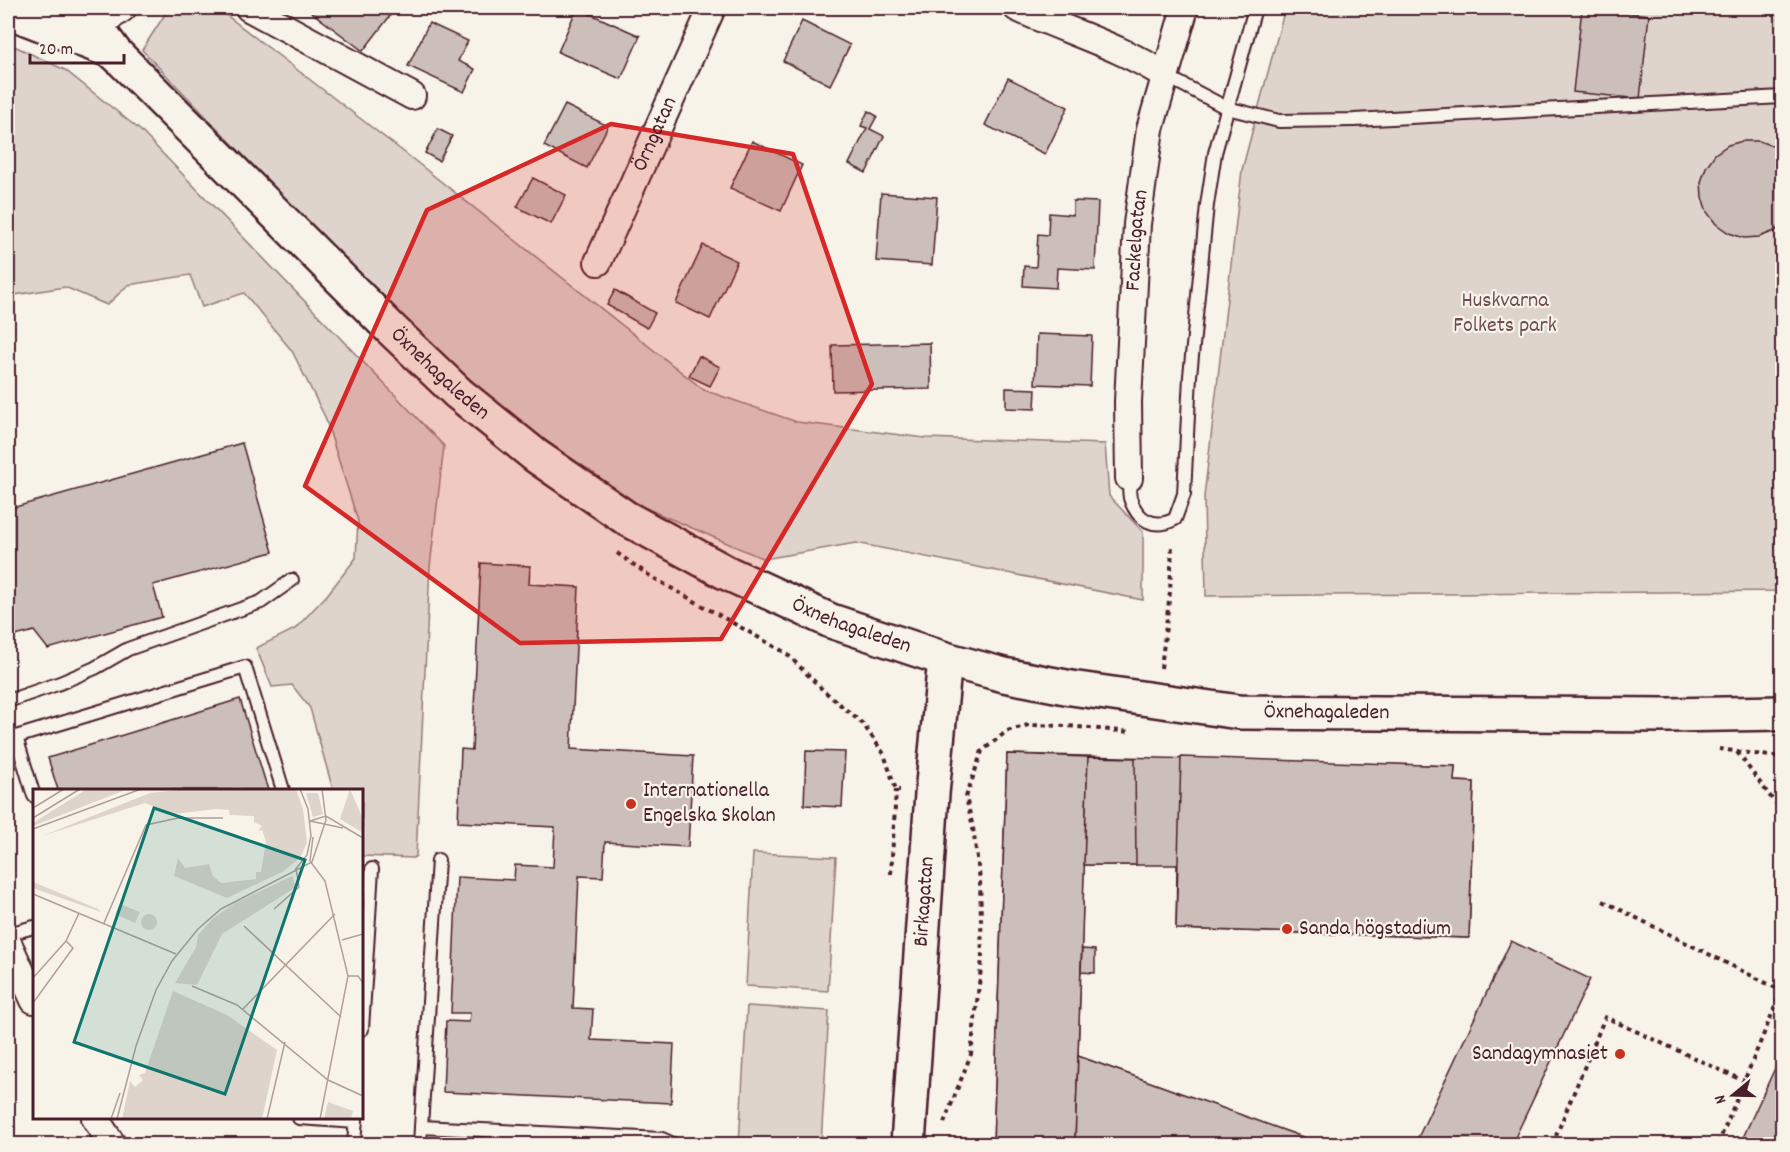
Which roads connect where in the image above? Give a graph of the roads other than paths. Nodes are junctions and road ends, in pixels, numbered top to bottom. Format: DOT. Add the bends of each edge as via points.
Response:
graph roads {
  1 [pos="123,8"];
  2 [pos="249,8"];
  3 [pos="712,8"];
  4 [pos="1017,8"];
  5 [pos="1185,8"];
  6 [pos="1255,8"];
  7 [pos="20,13"];
  8 [pos="85,25"];
  9 [pos="1166,76"];
  10 [pos="412,96"];
  11 [pos="1782,97"];
  12 [pos="1227,108"];
  13 [pos="598,262"];
  14 [pos="1129,478"];
  15 [pos="292,580"];
  16 [pos="945,658"];
  17 [pos="8,701"];
  18 [pos="1782,713"];
  19 [pos="284,789"];
  20 [pos="33,793"];
  21 [pos="438,860"];
  22 [pos="372,869"];
  23 [pos="33,927"];
  24 [pos="8,934"];
  25 [pos="8,943"];
  26 [pos="33,994"];
  27 [pos="363,1013"];
  28 [pos="96,1119"];
  29 [pos="328,1119"];
  30 [pos="356,1120"];
  31 [pos="421,1127"];
  32 [pos="112,1144"];
  33 [pos="354,1144"];
  34 [pos="420,1144"];
  35 [pos="673,1144"];
  36 [pos="908,1144"];
  1 -- 8 [label="street"];
  2 -- 10 [label="street"];
  3 -- 13 [label="street, Örngatan"];
  4 -- 9 [label="street" via="1140,59"];
  5 -- 9 [label="street, Fackelgatan"];
  6 -- 12 [label="lane"];
  7 -- 8 [label="street"];
  8 -- 16 [label="street, Öxnehagaleden" via="417,354 536,456 626,518 726,572 831,621"];
  9 -- 12 [label="lane"];
  9 -- 14 [label="street, Fackelgatan" via="1150,129 1137,224 1128,402"];
  11 -- 12 [label="lane" via="1354,120 1279,121"];
  12 -- 14 [label="lane" via="1207,205 1190,376 1184,494 1175,519 1163,525 1150,523 1131,498"];
  15 -- 17 [label="lane" via="261,602 128,649 95,668"];
  16 -- 18 [label="street, Öxnehagaleden" via="1004,675 1239,712"];
  16 -- 36 [label="street, Birkagatan"];
  19 -- 20 [label="lane" via="245,667 16,737"];
  21 -- 31 [label="lane"];
  22 -- 27 [label="lane"];
  23 -- 24 [label="lane"];
  25 -- 26 [label="street"];
  28 -- 32 [label="street"];
  29 -- 30 [label="lane"];
  30 -- 33 [label="lane"];
  31 -- 34 [label="lane"];
  31 -- 35 [label="lane" via="662,1139"];
}
